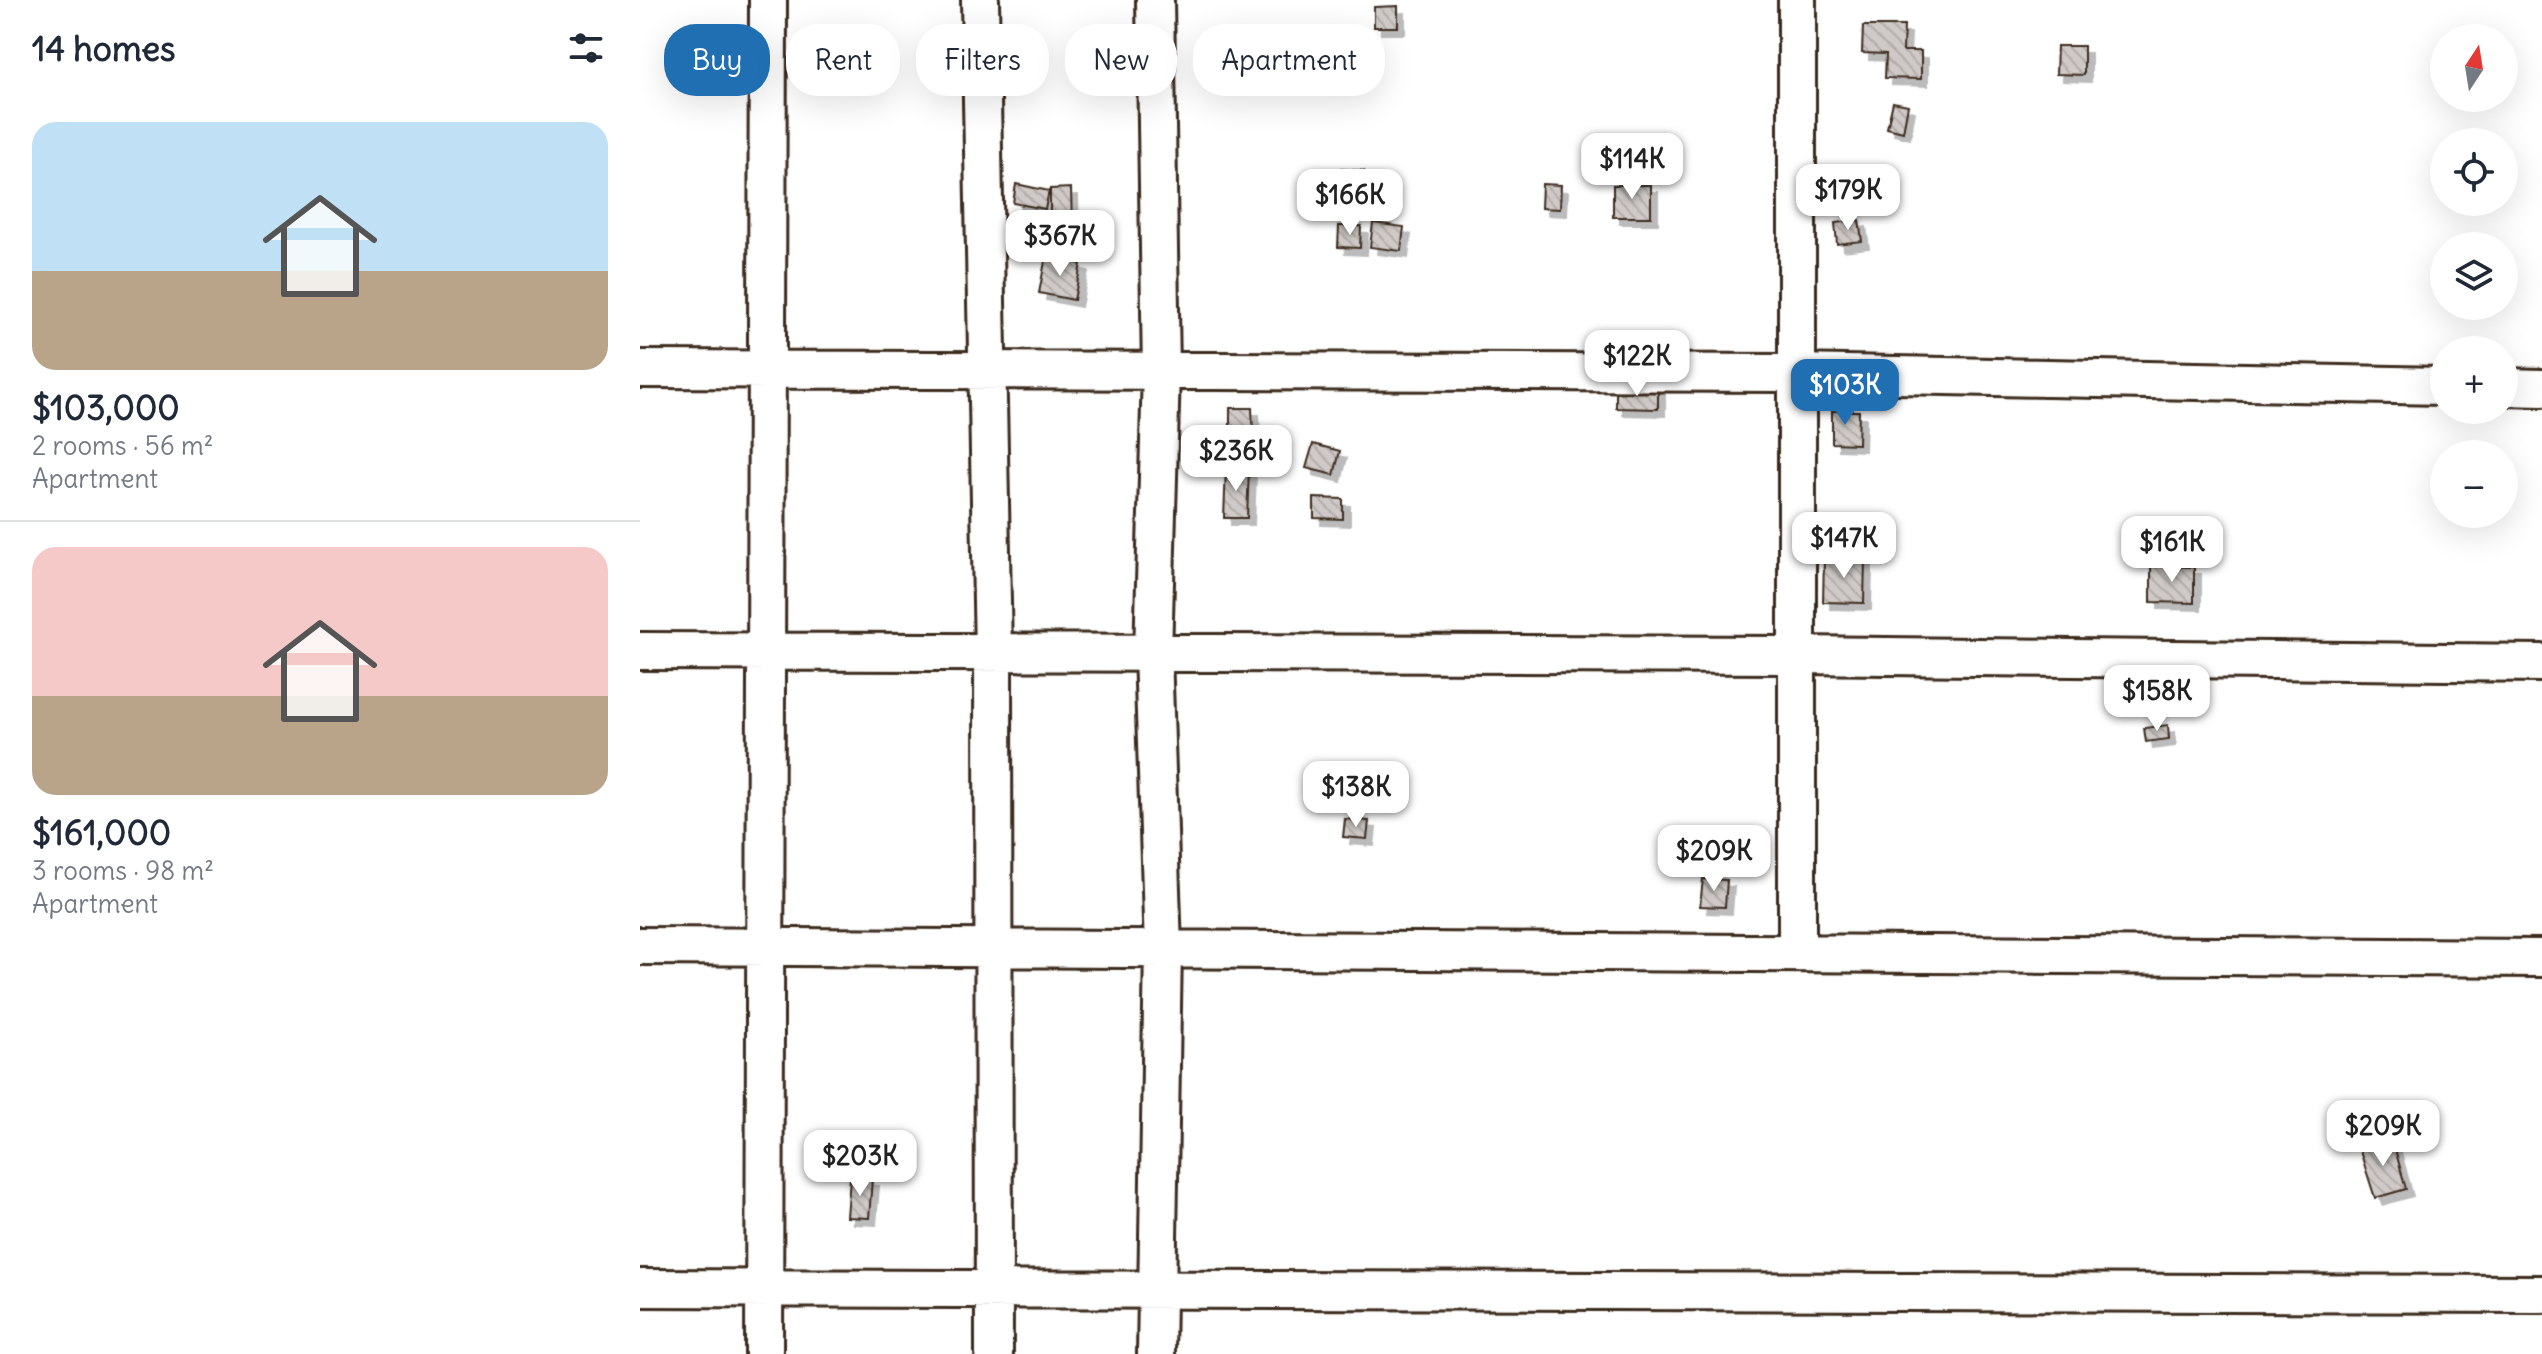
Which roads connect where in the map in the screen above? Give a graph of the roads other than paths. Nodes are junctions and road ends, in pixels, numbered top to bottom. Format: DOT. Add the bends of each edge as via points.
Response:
graph roads {
  1 [pos="768,0"];
  2 [pos="980,0"];
  3 [pos="1155,0"];
  4 [pos="1797,0"];
  5 [pos="640,369"];
  6 [pos="767,370"];
  7 [pos="986,370"];
  8 [pos="1161,371"];
  9 [pos="1797,373"];
  10 [pos="2430,386"];
  11 [pos="2518,387"];
  12 [pos="2542,388"];
  13 [pos="640,651"];
  14 [pos="766,651"];
  15 [pos="993,652"];
  16 [pos="1153,654"];
  17 [pos="1797,655"];
  18 [pos="2542,663"];
  19 [pos="640,946"];
  20 [pos="765,947"];
  21 [pos="995,948"];
  22 [pos="1163,949"];
  23 [pos="1797,952"];
  24 [pos="2542,958"];
  25 [pos="640,1288"];
  26 [pos="764,1288"];
  27 [pos="994,1290"];
  28 [pos="1157,1290"];
  29 [pos="2542,1294"];
  30 [pos="764,1354"];
  31 [pos="994,1354"];
  32 [pos="1156,1354"];
  1 -- 6 [label="street"];
  2 -- 7 [label="street"];
  3 -- 8 [label="street"];
  4 -- 9 [label="street"];
  5 -- 6 [label="street"];
  6 -- 7 [label="street"];
  6 -- 14 [label="street"];
  7 -- 8 [label="street"];
  7 -- 15 [label="street"];
  8 -- 9 [label="street"];
  8 -- 16 [label="street"];
  9 -- 10 [label="street"];
  9 -- 17 [label="street"];
  11 -- 12 [label="street"];
  13 -- 14 [label="street"];
  14 -- 15 [label="street"];
  14 -- 20 [label="street"];
  15 -- 16 [label="street"];
  15 -- 21 [label="street"];
  16 -- 17 [label="street"];
  16 -- 22 [label="street"];
  17 -- 18 [label="street"];
  17 -- 23 [label="street"];
  19 -- 20 [label="street"];
  20 -- 21 [label="street"];
  20 -- 26 [label="street"];
  21 -- 22 [label="street"];
  21 -- 27 [label="street"];
  22 -- 23 [label="street"];
  22 -- 28 [label="street"];
  23 -- 24 [label="street"];
  25 -- 26 [label="street"];
  26 -- 27 [label="street"];
  26 -- 30 [label="street"];
  27 -- 28 [label="street"];
  27 -- 31 [label="street"];
  28 -- 29 [label="street"];
  28 -- 32 [label="street"];
}
